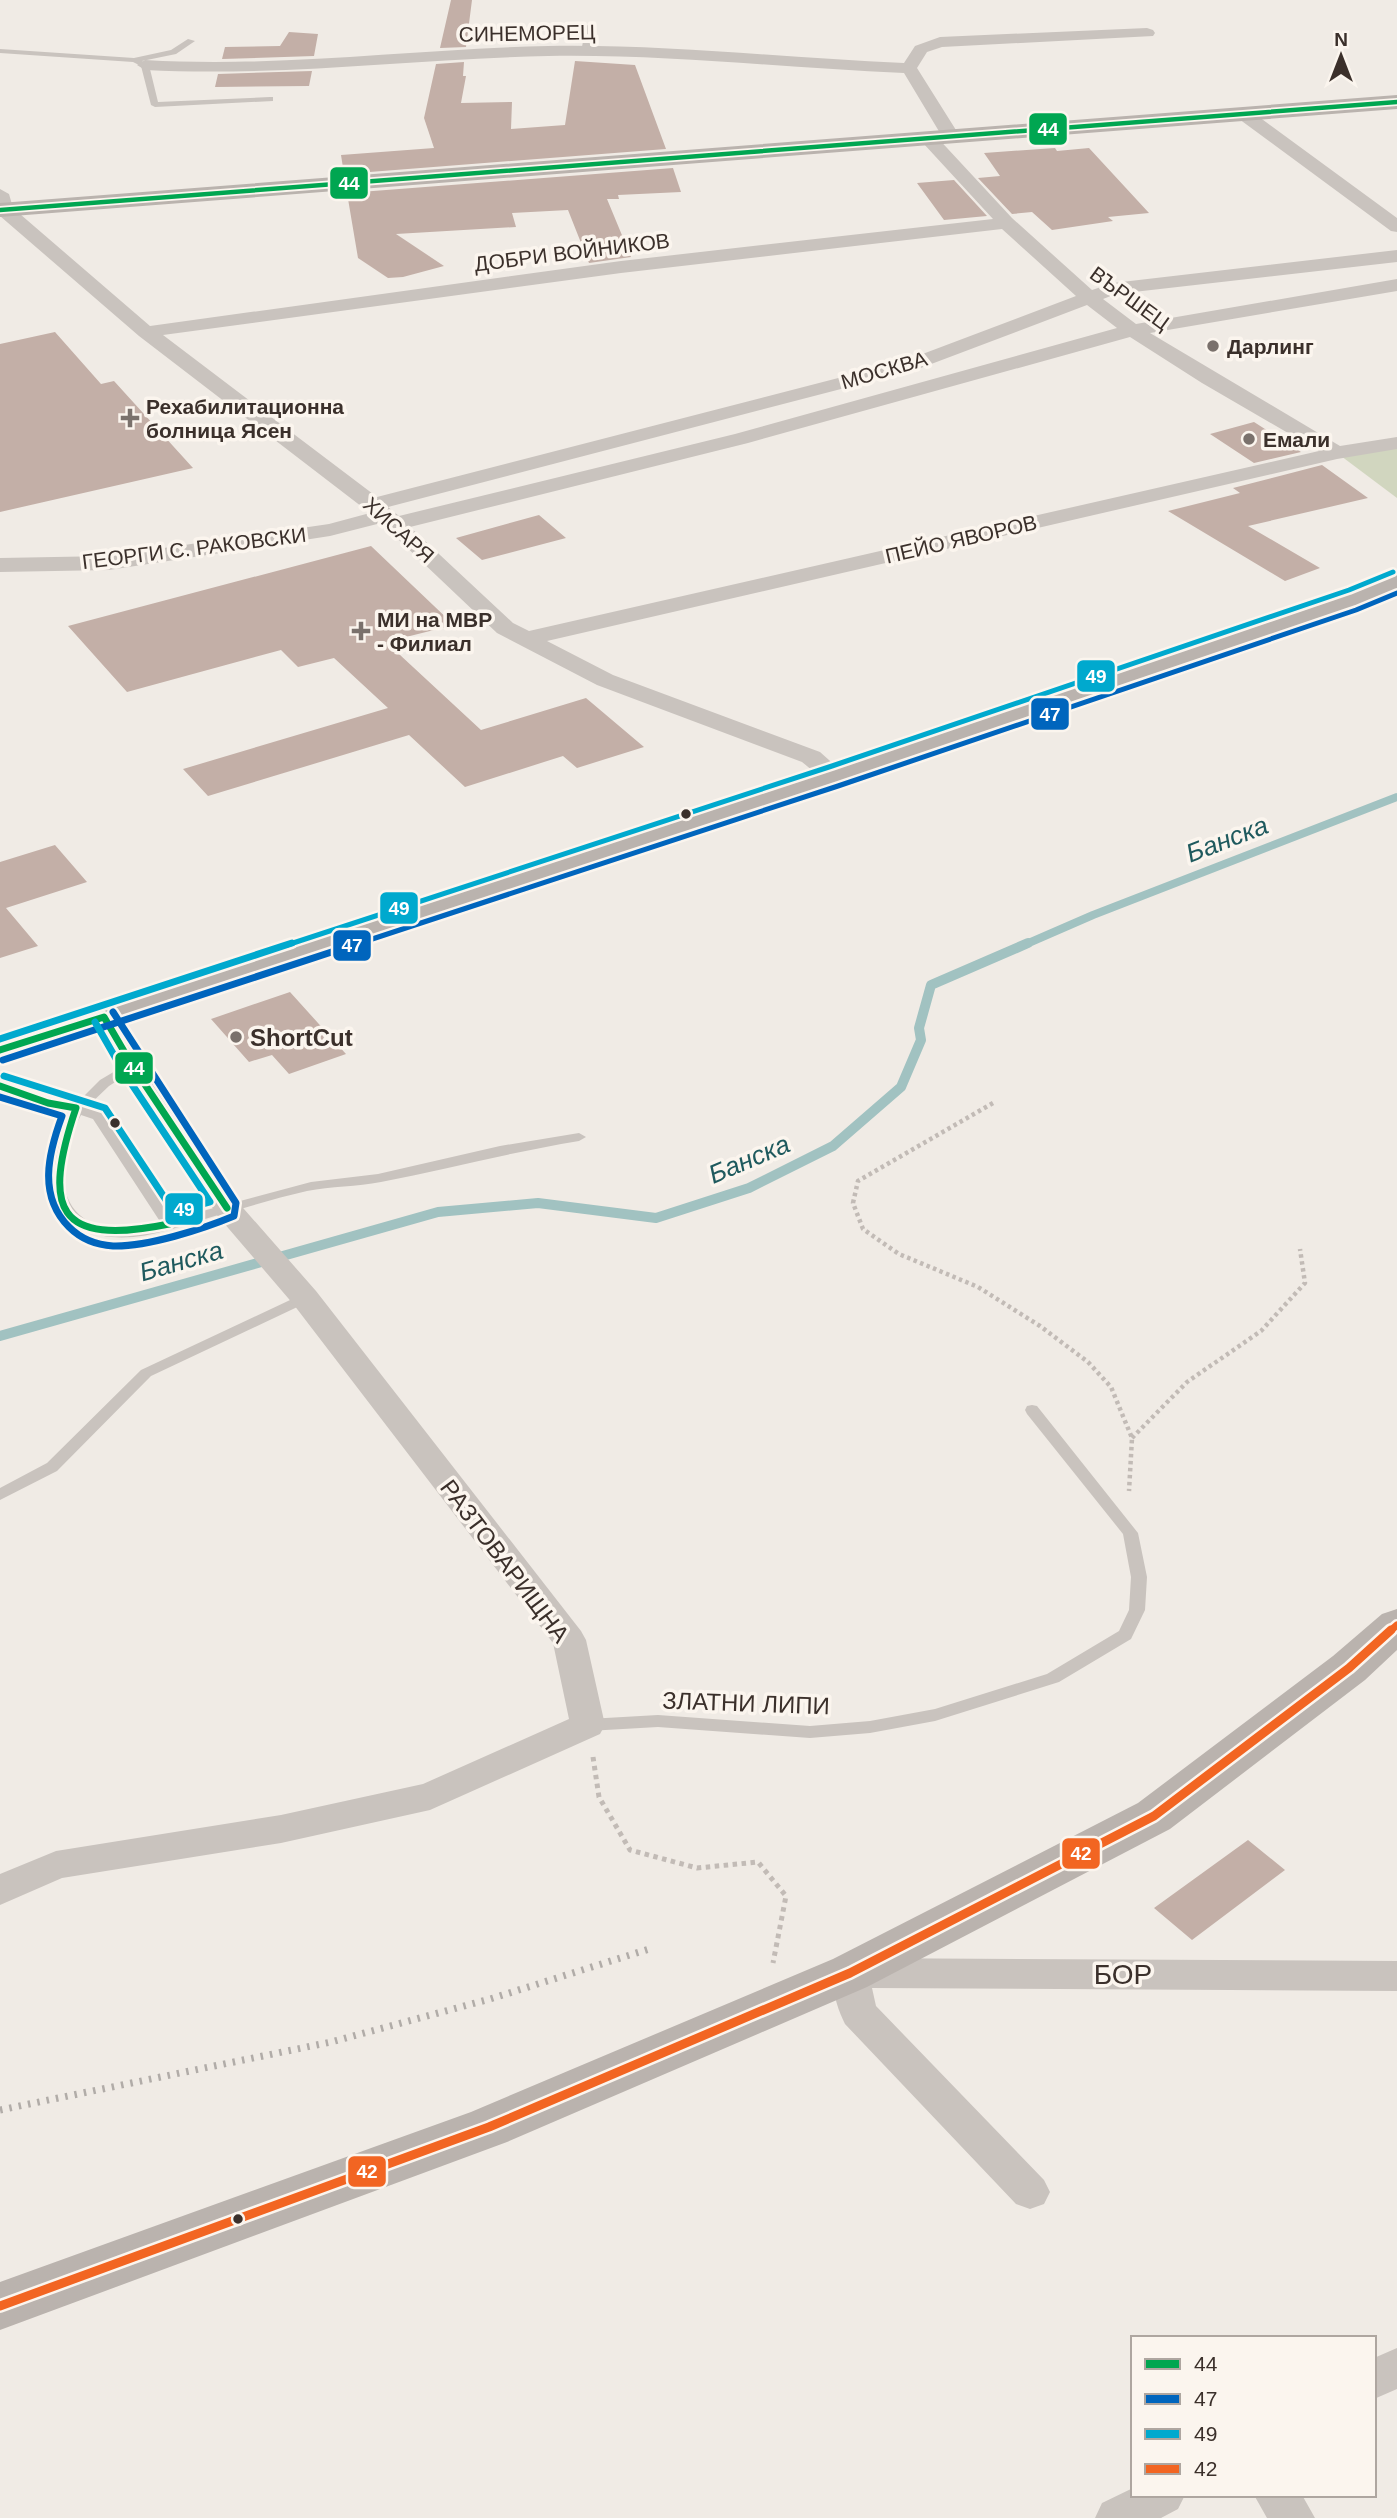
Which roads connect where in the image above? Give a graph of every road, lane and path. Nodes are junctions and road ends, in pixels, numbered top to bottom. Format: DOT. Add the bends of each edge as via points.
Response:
graph roads {
  1 [pos="590,26"];
  2 [pos="1147,33"];
  3 [pos="191,41"];
  4 [pos="0,51"];
  5 [pos="585,52"];
  6 [pos="139,63"];
  7 [pos="909,68"];
  8 [pos="270,99"];
  9 [pos="1397,102"];
  10 [pos="1245,115"];
  11 [pos="940,138"];
  12 [pos="1,205"];
  13 [pos="1004,223"];
  14 [pos="1397,227"];
  15 [pos="1397,256"];
  16 [pos="1397,285"];
  17 [pos="1088,297"];
  18 [pos="1133,330"];
  19 [pos="146,332"];
  20 [pos="1397,443"];
  21 [pos="1337,453"];
  22 [pos="384,514"];
  23 [pos="0,565"];
  24 [pos="1397,582"];
  25 [pos="527,639"];
  26 [pos="835,776"];
  27 [pos="104,1017"];
  28 [pos="0,1050"];
  29 [pos="132,1065"];
  30 [pos="0,1086"];
  31 [pos="993,1103"];
  32 [pos="76,1108"];
  33 [pos="579,1137"];
  34 [pos="234,1216"];
  35 [pos="169,1224"];
  36 [pos="1300,1249"];
  37 [pos="304,1298"];
  38 [pos="1032,1410"];
  39 [pos="1132,1438"];
  40 [pos="0,1495"];
  41 [pos="1130,1533"];
  42 [pos="1397,1625"];
  43 [pos="588,1725"];
  44 [pos="0,1890"];
  45 [pos="850,1973"];
  46 [pos="1397,1976"];
  47 [pos="785,2001"];
  48 [pos="1030,2192"];
  49 [pos="0,2306"];
  50 [pos="1397,2367"];
  51 [pos="1376,2379"];
  52 [pos="1159,2497"];
  53 [pos="1277,2497"];
  54 [pos="1117,2518"];
  55 [pos="1293,2518"];
  1 -- 5 [label="lane"];
  2 -- 7 [label="street" via="940,43 921,49"];
  3 -- 6 [label="lane"];
  4 -- 6 [label="lane"];
  5 -- 6 [label="street, СИНЕМОРЕЦ" via="406,57 247,70"];
  5 -- 7 [label="street, СИНЕМОРЕЦ"];
  6 -- 8 [label="lane" via="155,105"];
  7 -- 11 [label="street, ВЪРШЕЦ"];
  9 -- 10 [label="street"];
  10 -- 11 [label="street"];
  10 -- 14 [label="street"];
  11 -- 12 [label="street"];
  11 -- 13 [label="street, ВЪРШЕЦ"];
  12 -- 19 [label="street, ХИСАРЯ"];
  13 -- 17 [label="street, ВЪРШЕЦ"];
  13 -- 19 [label="street, ДОБРИ ВОЙНИКОВ" via="621,267"];
  15 -- 17 [label="street, МОСКВА" via="1149,283"];
  16 -- 18 [label="street, МОСКВА"];
  17 -- 18 [label="street, ВЪРШЕЦ"];
  17 -- 22 [label="street, МОСКВА" via="911,365"];
  18 -- 21 [label="street, ВЪРШЕЦ"];
  18 -- 22 [label="street, МОСКВА" via="741,439"];
  19 -- 22 [label="street, ХИСАРЯ"];
  20 -- 21 [label="street, ПЕЙО ЯВОРОВ"];
  21 -- 25 [label="street, ПЕЙО ЯВОРОВ"];
  22 -- 23 [label="street, ГЕОРГИ С. РАКОВСКИ" via="330,530 109,563"];
  22 -- 25 [label="street, ХИСАРЯ" via="505,628"];
  24 -- 26 [label="street"];
  25 -- 26 [label="street, ХИСАРЯ" via="605,680 811,758"];
  26 -- 27 [label="street"];
  27 -- 28 [label="street"];
  27 -- 29 [label="street, РАЗТОВАРИЩНА"];
  29 -- 32 [label="lane"];
  29 -- 34 [label="street, РАЗТОВАРИЩНА"];
  30 -- 32 [label="lane"];
  31 -- 39 [label="path" via="858,1181 853,1203 863,1229 900,1254 978,1287 1040,1325 1088,1362 1111,1387"];
  32 -- 35 [label="lane" via="99,1116"];
  32 -- 35 [label="lane" via="65,1136 57,1182 62,1207 95,1232 116,1235"];
  33 -- 34 [label="lane" via="397,1174 311,1186"];
  34 -- 35 [label="lane"];
  34 -- 37 [label="street, РАЗТОВАРИЩНА"];
  36 -- 39 [label="path" via="1305,1283 1261,1331 1187,1382"];
  37 -- 40 [label="lane" via="146,1373 52,1467"];
  37 -- 43 [label="street, РАЗТОВАРИЩНА" via="569,1640"];
  38 -- 41 [label="lane, ЗЛАТНИ ЛИПИ"];
  39 -- 41 [label="path"];
  41 -- 43 [label="lane, ЗЛАТНИ ЛИПИ" via="1139,1577 1137,1610 1125,1635 1052,1678 935,1715 870,1727 810,1732 658,1721"];
  42 -- 45 [label="street" via="1349,1668 1154,1816"];
  43 -- 44 [label="street" via="430,1796 281,1829 56,1865"];
  43 -- 47 [label="path" via="599,1797 630,1850 697,1868 758,1862 786,1896 772,1970"];
  45 -- 46 [label="street, БОР"];
  45 -- 47 [label="street"];
  45 -- 48 [label="street" via="858,2013"];
  47 -- 49 [label="street" via="489,2127"];
  50 -- 51 [label="street"];
  52 -- 54 [label="street"];
  53 -- 55 [label="street"];
}
